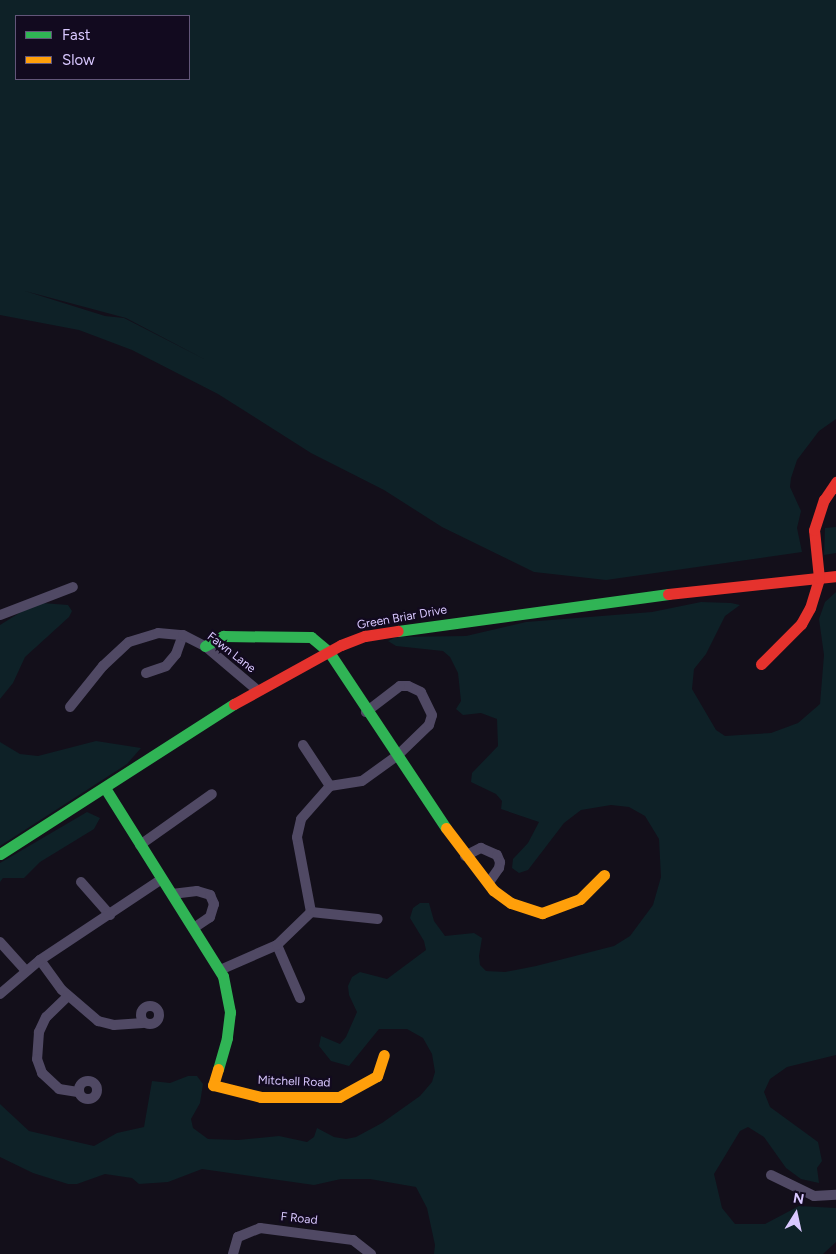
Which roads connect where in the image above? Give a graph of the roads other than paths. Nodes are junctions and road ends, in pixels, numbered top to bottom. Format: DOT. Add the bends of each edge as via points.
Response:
graph roads {
  1 [pos="836,482"];
  2 [pos="836,576"];
  3 [pos="819,578"];
  4 [pos="72,587"];
  5 [pos="0,616"];
  6 [pos="183,635"];
  7 [pos="205,646"];
  8 [pos="329,652"];
  9 [pos="760,664"];
  10 [pos="146,673"];
  11 [pos="257,690"];
  12 [pos="70,707"];
  13 [pos="366,712"];
  14 [pos="303,745"];
  15 [pos="398,755"];
  16 [pos="330,786"];
  17 [pos="105,788"];
  18 [pos="212,794"];
  19 [pos="140,845"];
  20 [pos="0,854"];
  21 [pos="465,856"];
  22 [pos="604,875"];
  23 [pos="162,879"];
  24 [pos="82,882"];
  25 [pos="488,884"];
  26 [pos="172,894"];
  27 [pos="311,912"];
  28 [pos="110,915"];
  29 [pos="378,919"];
  30 [pos="195,927"];
  31 [pos="0,942"];
  32 [pos="277,946"];
  33 [pos="40,960"];
  34 [pos="220,970"];
  35 [pos="26,971"];
  36 [pos="0,994"];
  37 [pos="68,996"];
  38 [pos="300,998"];
  39 [pos="143,1023"];
  40 [pos="384,1055"];
  41 [pos="78,1092"];
  42 [pos="771,1175"];
  43 [pos="836,1195"];
  44 [pos="233,1254"];
  45 [pos="371,1254"];
  1 -- 3 [label="street" via="824,500 814,530"];
  2 -- 3 [label="street, Green Briar Drive"];
  3 -- 8 [label="street, Green Briar Drive" via="365,636"];
  3 -- 9 [label="street" via="810,608 801,624"];
  4 -- 5 [label="street"];
  6 -- 7 [label="street, Fawn Lane"];
  6 -- 10 [label="street" via="176,654 166,666"];
  6 -- 12 [label="street, Fawn Lane" via="158,633 129,642"];
  7 -- 8 [label="street" via="223,636 311,637"];
  7 -- 11 [label="street, Fawn Lane"];
  8 -- 11 [label="street, Green Briar Drive"];
  8 -- 13 [label="street"];
  11 -- 17 [label="street, Green Briar Drive" via="215,714"];
  13 -- 15 [label="street"];
  13 -- 15 [label="street" via="400,686 421,692 429,706 429,725"];
  14 -- 16 [label="street"];
  15 -- 16 [label="street" via="362,781"];
  15 -- 21 [label="street"];
  16 -- 27 [label="street" via="301,819 297,837"];
  17 -- 19 [label="street, Mitchell Road"];
  17 -- 20 [label="street, Green Briar Drive"];
  18 -- 19 [label="street"];
  19 -- 23 [label="street, Mitchell Road"];
  21 -- 25 [label="street"];
  21 -- 25 [label="street" via="481,848 496,855 499,868"];
  22 -- 25 [label="street" via="580,900 542,913 511,903"];
  23 -- 26 [label="street, Mitchell Road"];
  23 -- 28 [label="street"];
  24 -- 28 [label="street"];
  26 -- 30 [label="street, Mitchell Road"];
  26 -- 30 [label="street" via="203,891 210,895 214,904 210,917"];
  27 -- 29 [label="street"];
  27 -- 32 [label="street"];
  28 -- 33 [label="street"];
  30 -- 34 [label="street, Mitchell Road"];
  31 -- 35 [label="street"];
  32 -- 34 [label="street"];
  32 -- 38 [label="street"];
  33 -- 35 [label="street"];
  33 -- 37 [label="street"];
  34 -- 40 [label="street, Mitchell Road" via="230,1012 227,1038 213,1082 216,1088 261,1097 339,1097 377,1076"];
  35 -- 36 [label="street"];
  37 -- 39 [label="street" via="98,1021 114,1025"];
  37 -- 41 [label="street" via="46,1017 39,1032 37,1059 42,1073 59,1089"];
  42 -- 43 [label="street" via="814,1196"];
  44 -- 45 [label="street, F Road" via="238,1237 260,1228 353,1240"];
}
